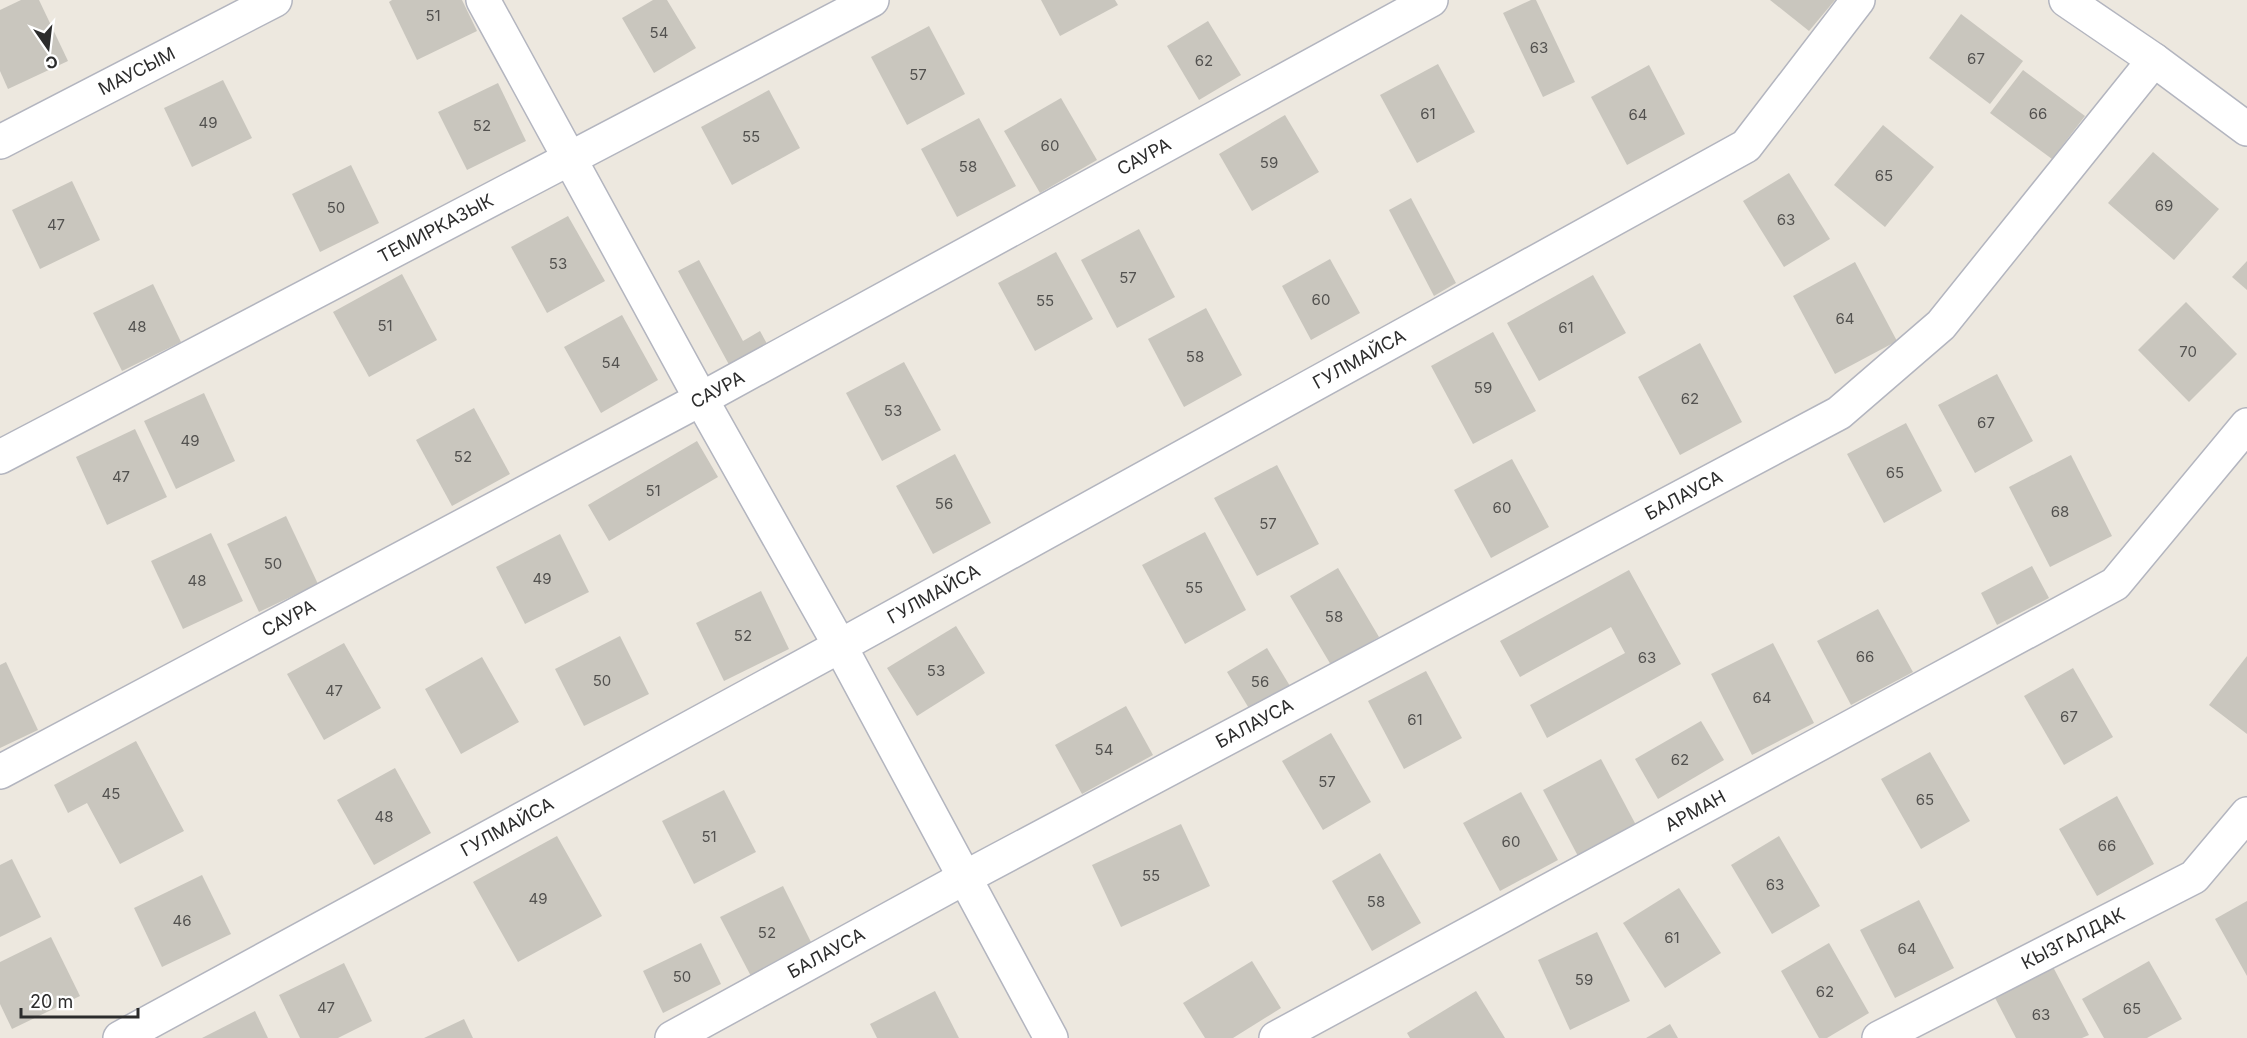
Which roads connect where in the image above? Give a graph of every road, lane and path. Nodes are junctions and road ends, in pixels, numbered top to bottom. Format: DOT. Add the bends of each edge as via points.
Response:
graph roads {
  1 [pos="275,0"];
  2 [pos="483,0"];
  3 [pos="872,0"];
  4 [pos="1431,0"];
  5 [pos="1858,0"];
  6 [pos="2066,0"];
  7 [pos="2154,60"];
  8 [pos="2247,129"];
  9 [pos="0,142"];
  10 [pos="570,157"];
  11 [pos="701,399"];
  12 [pos="2247,425"];
  13 [pos="0,457"];
  14 [pos="840,646"];
  15 [pos="0,772"];
  16 [pos="2247,814"];
  17 [pos="964,878"];
  18 [pos="120,1038"];
  19 [pos="672,1038"];
  20 [pos="1051,1038"];
  21 [pos="1276,1038"];
  22 [pos="1879,1038"];
  1 -- 9 [label="street, МАУСЫМ"];
  2 -- 10 [label="street"];
  3 -- 10 [label="street, ТЕМИРКАЗЫК"];
  4 -- 11 [label="street, САУРА"];
  5 -- 14 [label="street, ГУЛМАЙСА" via="1746,146"];
  6 -- 7 [label="street"];
  7 -- 8 [label="street"];
  7 -- 17 [label="street, БАЛАУСА" via="1941,325 1839,413"];
  10 -- 11 [label="street"];
  10 -- 13 [label="street, ТЕМИРКАЗЫК"];
  11 -- 14 [label="street"];
  11 -- 15 [label="street, САУРА"];
  12 -- 21 [label="street, АРМАН" via="2115,584"];
  14 -- 17 [label="street"];
  14 -- 18 [label="street, ГУЛМАЙСА"];
  16 -- 22 [label="street, КЫЗГАЛДАК" via="2194,877"];
  17 -- 19 [label="street, БАЛАУСА"];
  17 -- 20 [label="street"];
}
